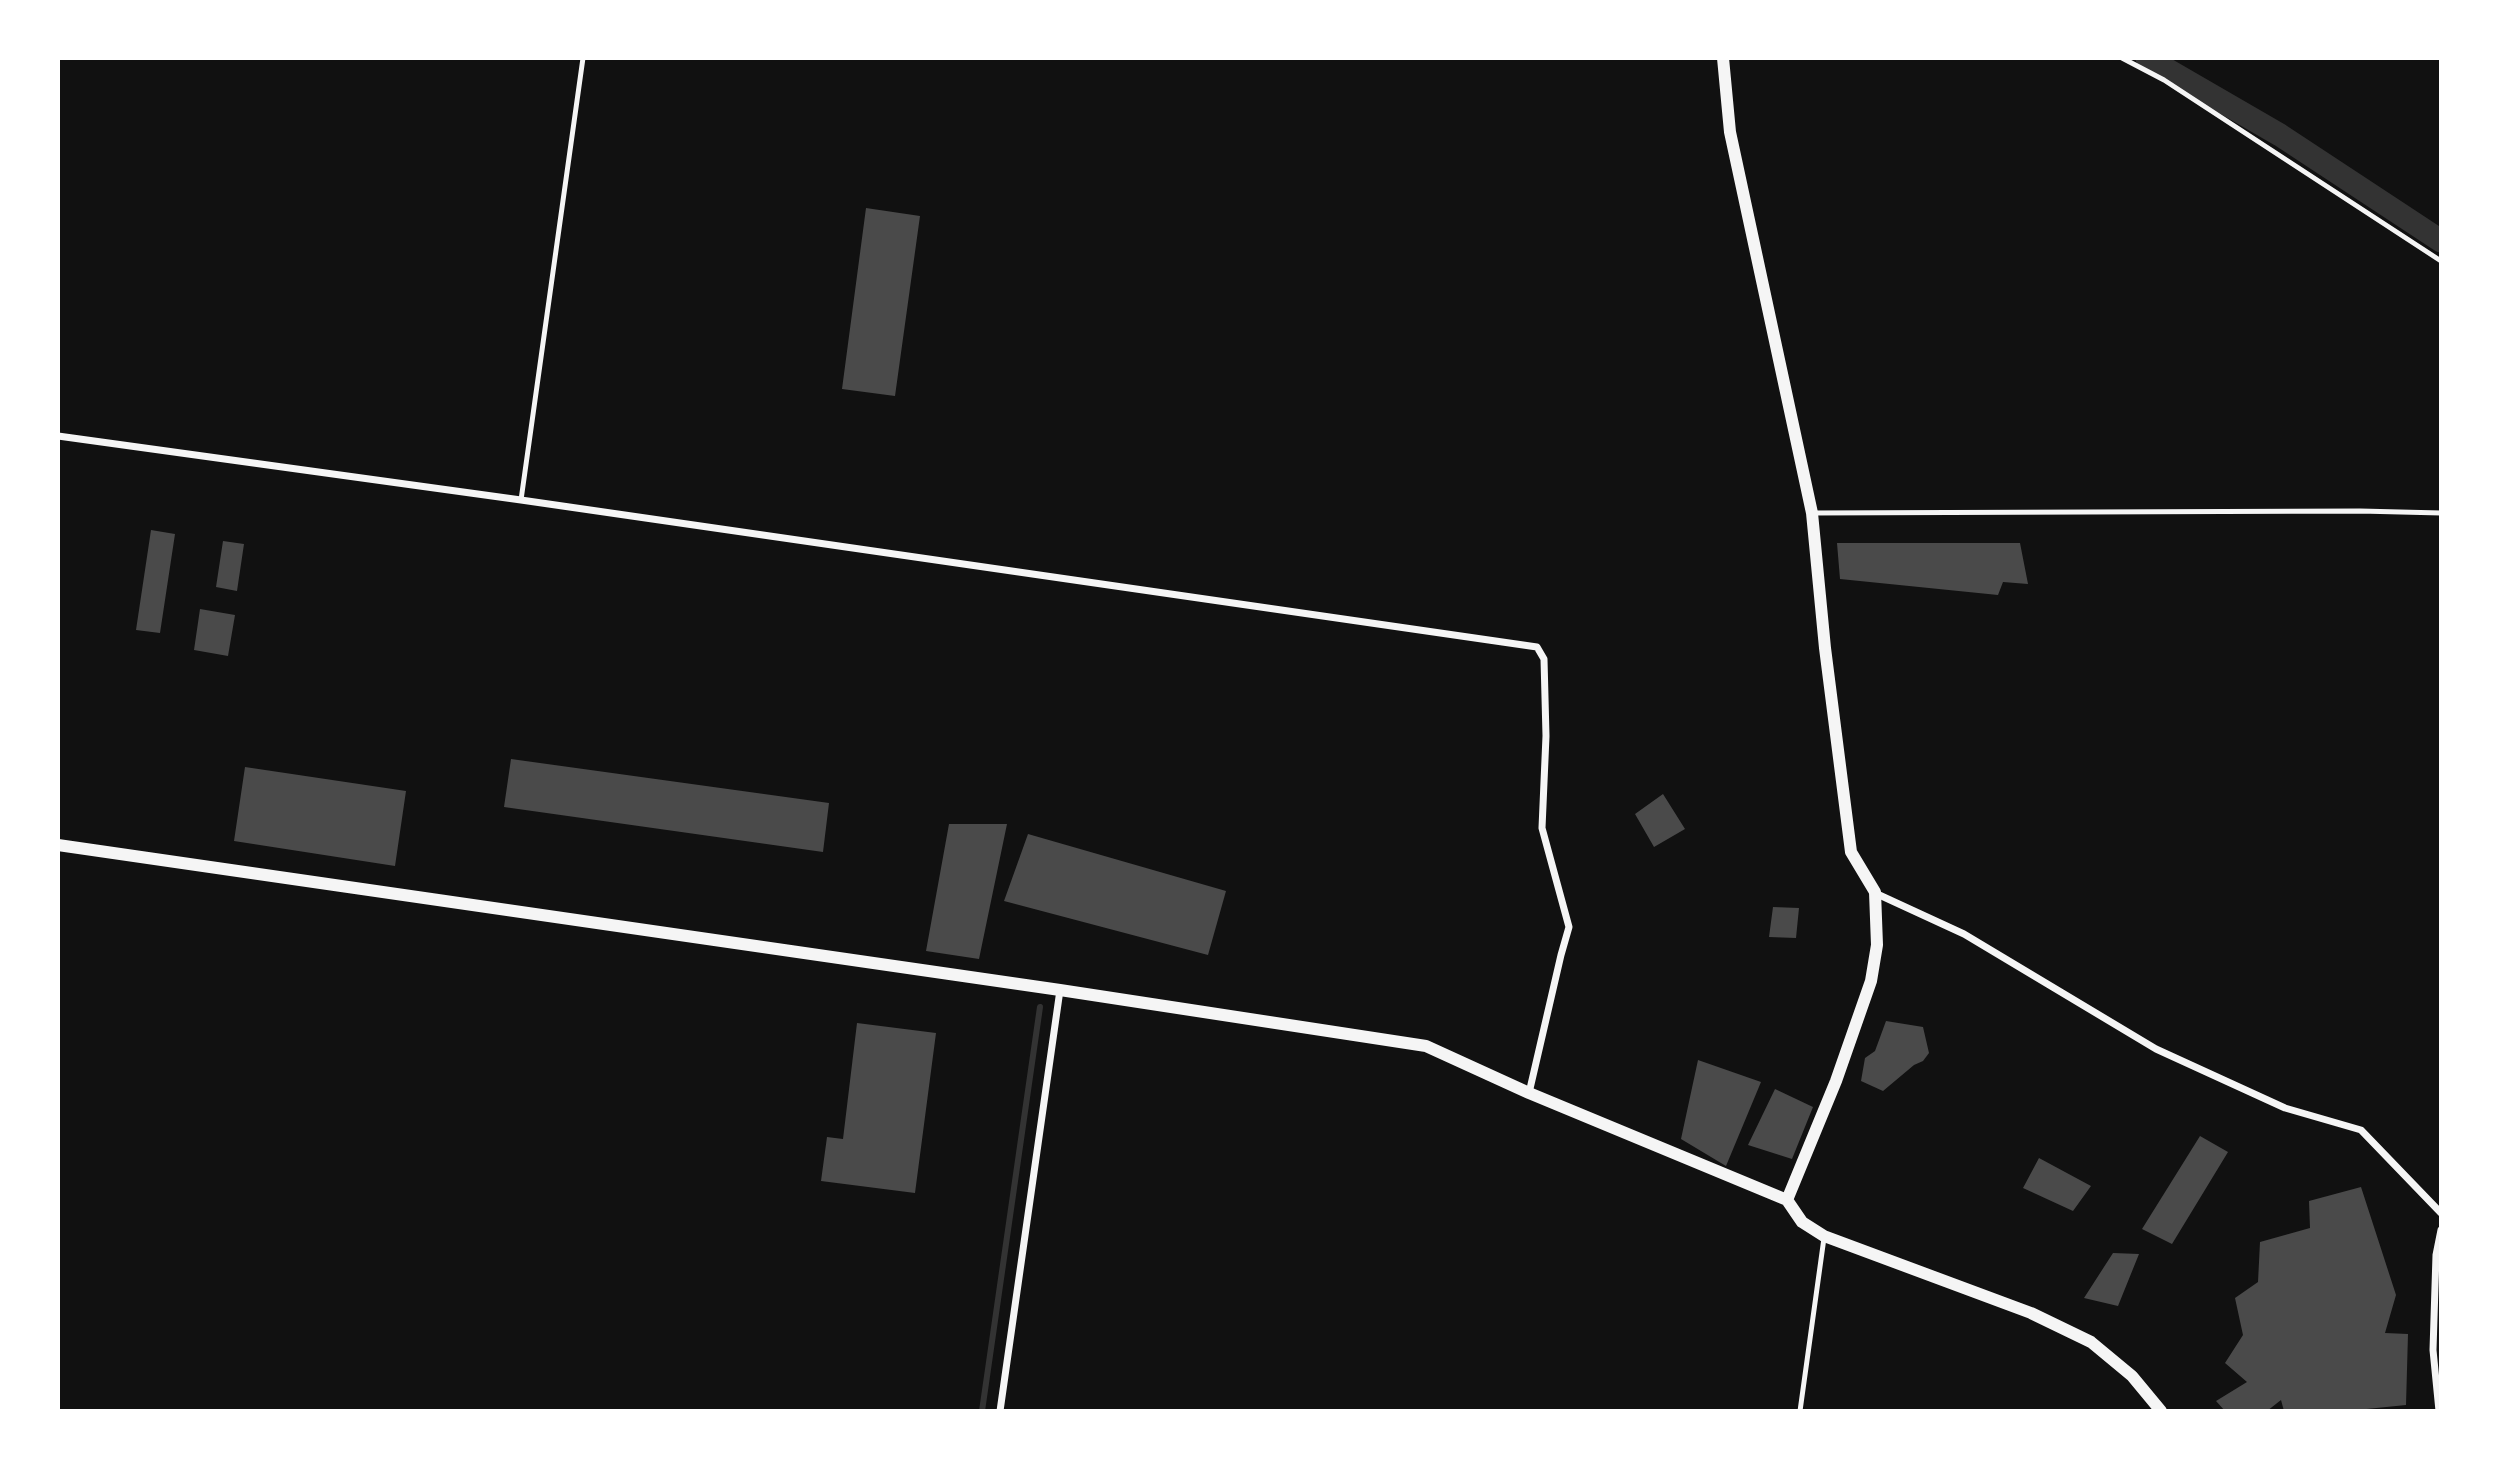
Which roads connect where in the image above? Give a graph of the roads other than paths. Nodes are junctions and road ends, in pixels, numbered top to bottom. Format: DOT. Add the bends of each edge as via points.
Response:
graph roads {
  1 [pos="583,58"];
  2 [pos="1723,58"];
  3 [pos="2122,58"];
  4 [pos="2441,261"];
  5 [pos="58,436"];
  6 [pos="520,499"];
  7 [pos="1812,513"];
  8 [pos="2441,513"];
  9 [pos="58,845"];
  10 [pos="1875,892"];
  11 [pos="1060,990"];
  12 [pos="1529,1093"];
  13 [pos="1787,1200"];
  14 [pos="2441,1213"];
  15 [pos="2441,1230"];
  16 [pos="1824,1236"];
  17 [pos="1000,1411"];
  18 [pos="1800,1411"];
  19 [pos="2161,1411"];
  20 [pos="2439,1411"];
  1 -- 6 [label="lane"];
  2 -- 7 [label="street" via="1730,132"];
  3 -- 4 [label="lane" via="2164,80"];
  5 -- 6 [label="street"];
  6 -- 12 [label="street" via="1537,647 1544,659 1542,828 1569,927"];
  7 -- 8 [label="lane"];
  7 -- 10 [label="street" via="1851,852"];
  9 -- 11 [label="street"];
  10 -- 13 [label="street" via="1877,945 1871,981"];
  10 -- 14 [label="street" via="1964,934 2156,1049 2285,1108 2361,1130"];
  11 -- 12 [label="street" via="1426,1046"];
  11 -- 17 [label="street"];
  12 -- 13 [label="street"];
  13 -- 16 [label="street" via="1802,1222"];
  15 -- 20 [label="street" via="2433,1350"];
  16 -- 18 [label="lane"];
  16 -- 19 [label="street" via="2031,1313 2091,1342 2132,1376"];
}
